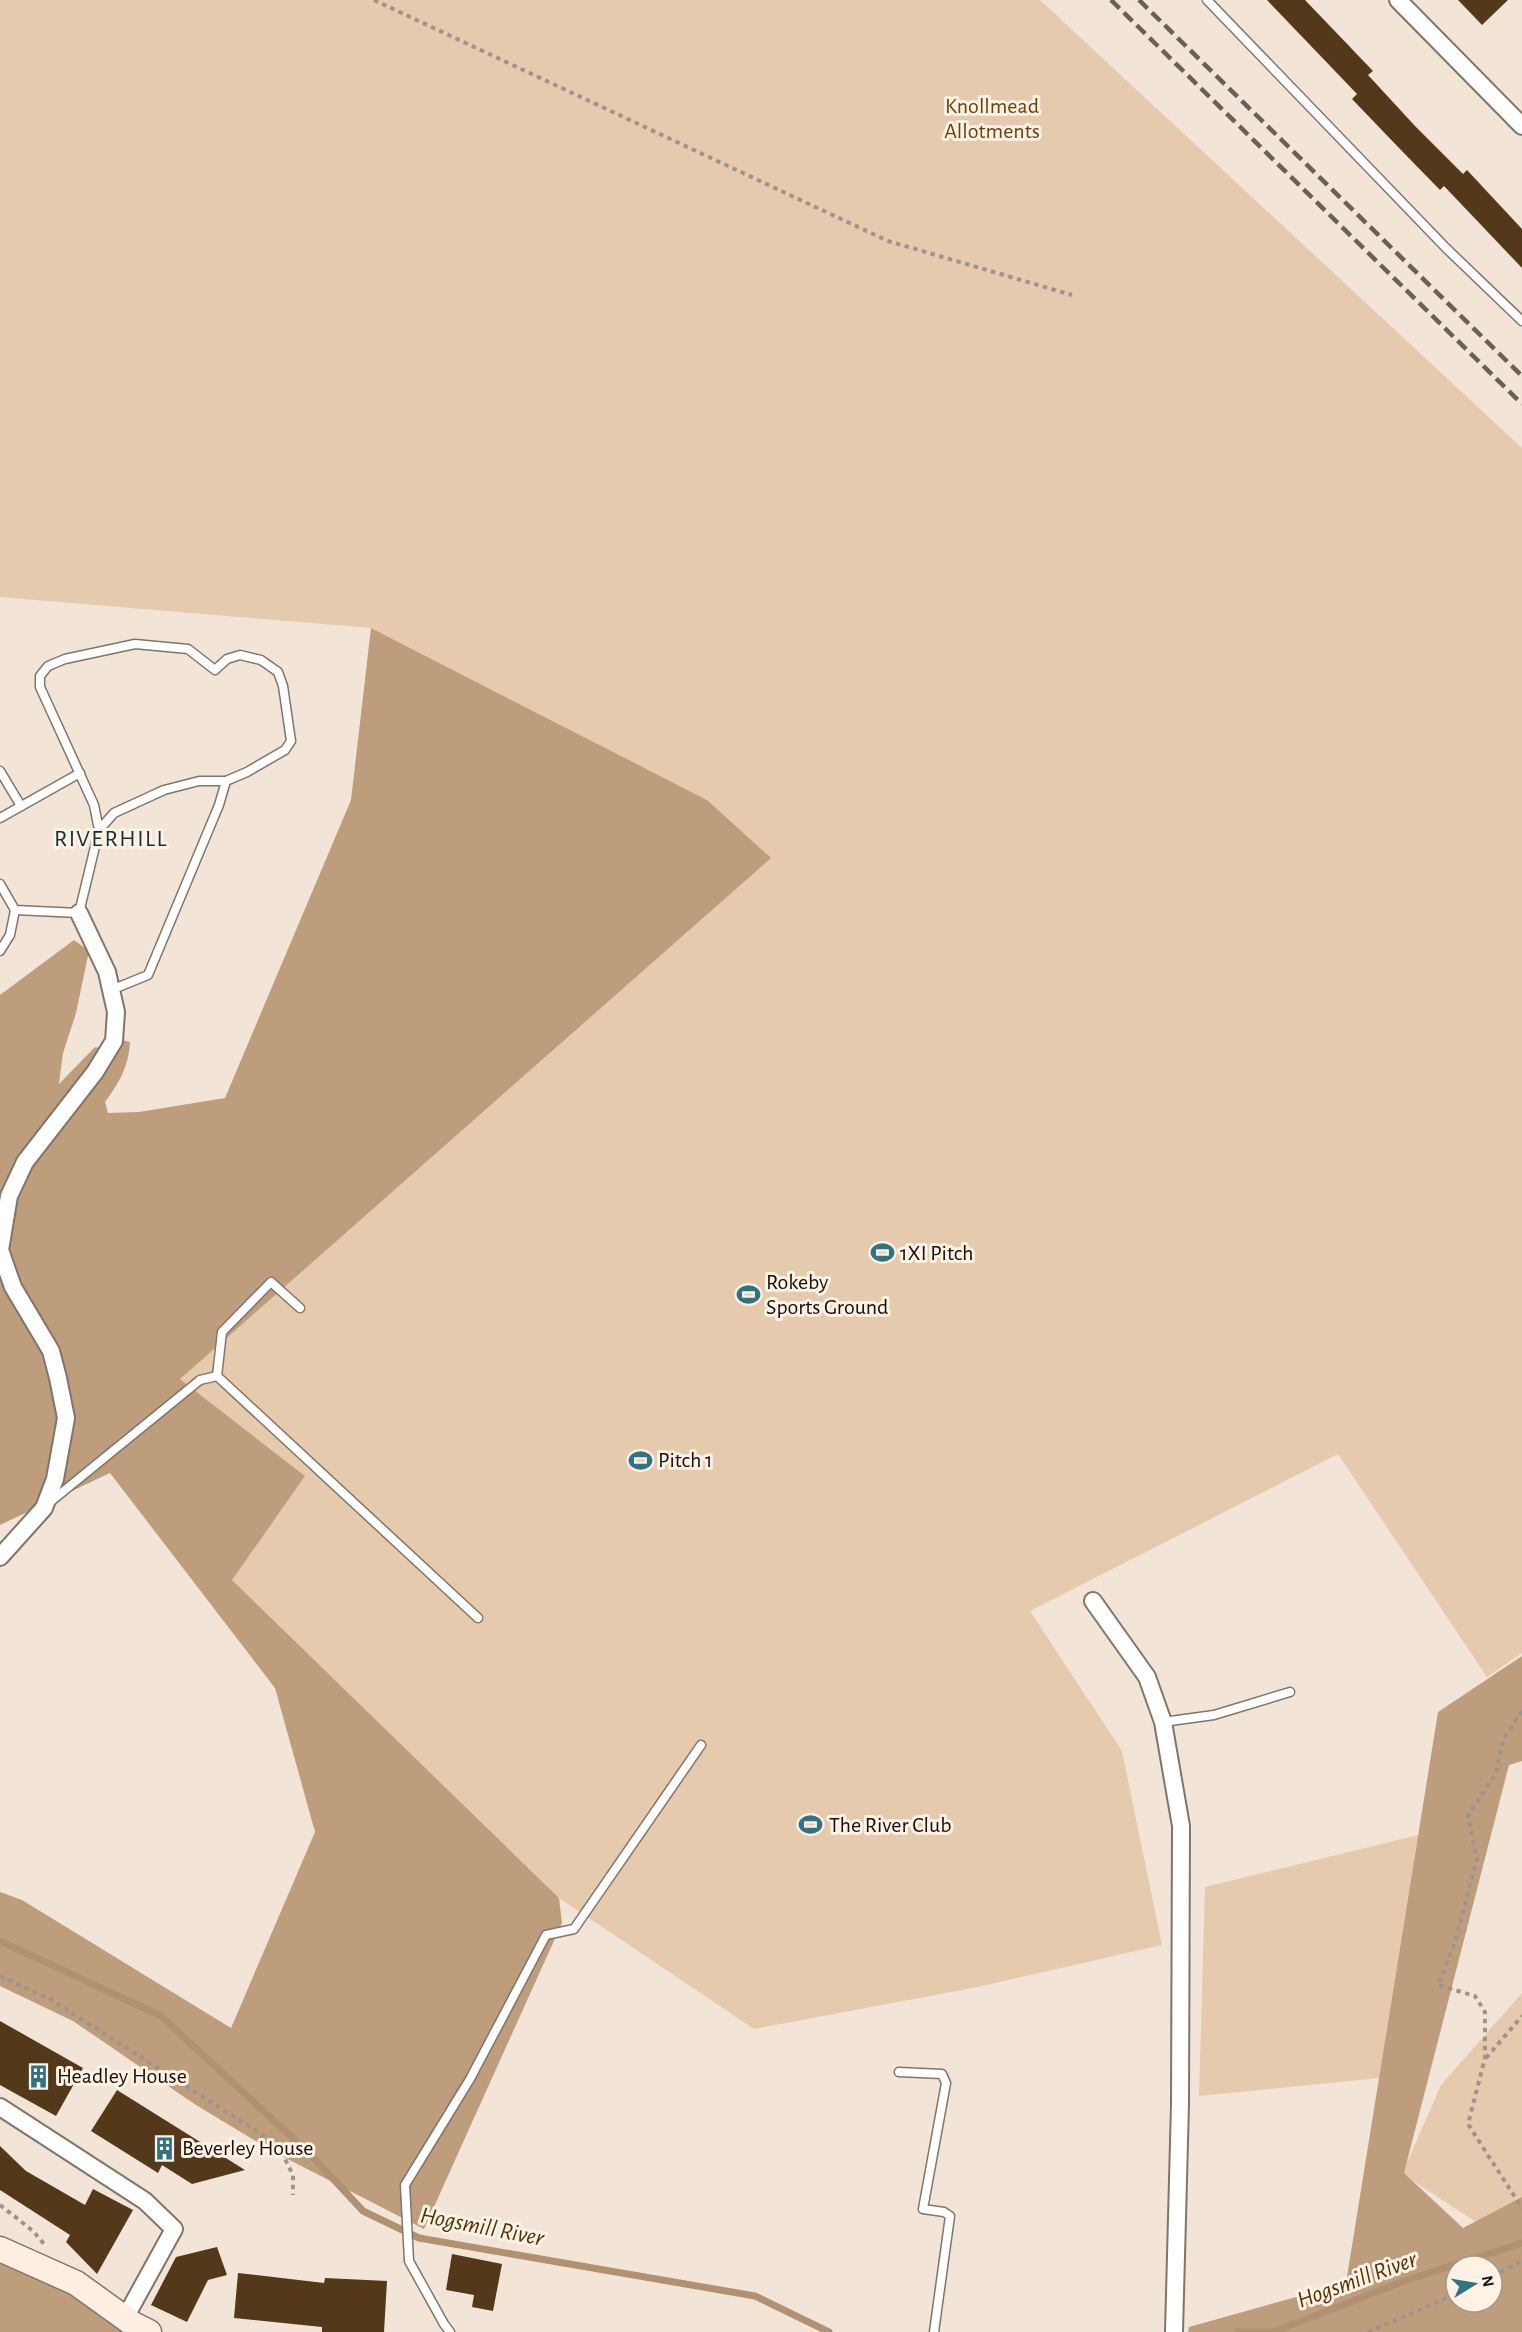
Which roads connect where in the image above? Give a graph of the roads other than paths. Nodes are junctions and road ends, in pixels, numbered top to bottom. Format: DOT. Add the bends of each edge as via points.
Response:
graph roads {
  1 [pos="1207,0"];
  2 [pos="1398,0"];
  3 [pos="1522,126"];
  4 [pos="1522,321"];
  5 [pos="0,771"];
  6 [pos="80,773"];
  7 [pos="226,781"];
  8 [pos="21,806"];
  9 [pos="0,818"];
  10 [pos="99,830"];
  11 [pos="0,884"];
  12 [pos="15,910"];
  13 [pos="79,913"];
  14 [pos="0,951"];
  15 [pos="111,990"];
  16 [pos="0,1250"];
  17 [pos="300,1308"];
  18 [pos="217,1376"];
  19 [pos="44,1508"];
  20 [pos="0,1557"];
  21 [pos="1093,1600"];
  22 [pos="478,1618"];
  23 [pos="1290,1692"];
  24 [pos="1164,1722"];
  25 [pos="700,1745"];
  26 [pos="899,2072"];
  27 [pos="0,2107"];
  28 [pos="0,2249"];
  29 [pos="125,2318"];
  30 [pos="149,2332"];
  31 [pos="450,2332"];
  32 [pos="934,2332"];
  33 [pos="1174,2332"];
  1 -- 4 [label="lane" via="1421,224"];
  2 -- 3 [label="street"];
  5 -- 8 [label="lane"];
  6 -- 7 [label="lane" via="40,687 40,676 48,666 65,659 135,644 188,650 215,670 227,659 240,655 261,660 278,672 291,741 285,750"];
  6 -- 8 [label="lane"];
  6 -- 10 [label="lane" via="94,805"];
  7 -- 10 [label="lane" via="199,781 164,790 114,813"];
  7 -- 15 [label="lane" via="148,975"];
  8 -- 9 [label="lane"];
  10 -- 13 [label="lane"];
  11 -- 12 [label="lane"];
  12 -- 13 [label="lane"];
  12 -- 14 [label="lane" via="10,935"];
  13 -- 15 [label="street" via="107,972"];
  15 -- 16 [label="street" via="116,1012 114,1041 95,1072 25,1162 9,1196"];
  16 -- 19 [label="street" via="13,1287 51,1351 66,1419 56,1479"];
  17 -- 18 [label="lane" via="271,1282 222,1332"];
  18 -- 19 [label="lane" via="200,1380"];
  18 -- 22 [label="lane"];
  19 -- 20 [label="street"];
  21 -- 24 [label="street" via="1147,1677"];
  23 -- 24 [label="lane" via="1214,1715"];
  24 -- 33 [label="street" via="1181,1826"];
  25 -- 31 [label="lane" via="574,1929 546,1935 470,2079 405,2185 409,2261"];
  26 -- 32 [label="lane" via="942,2074 945,2083 923,2209 950,2216"];
  27 -- 29 [label="street" via="145,2202 174,2229"];
  28 -- 29 [label="main road" via="76,2283"];
  29 -- 30 [label="main road"];
}
